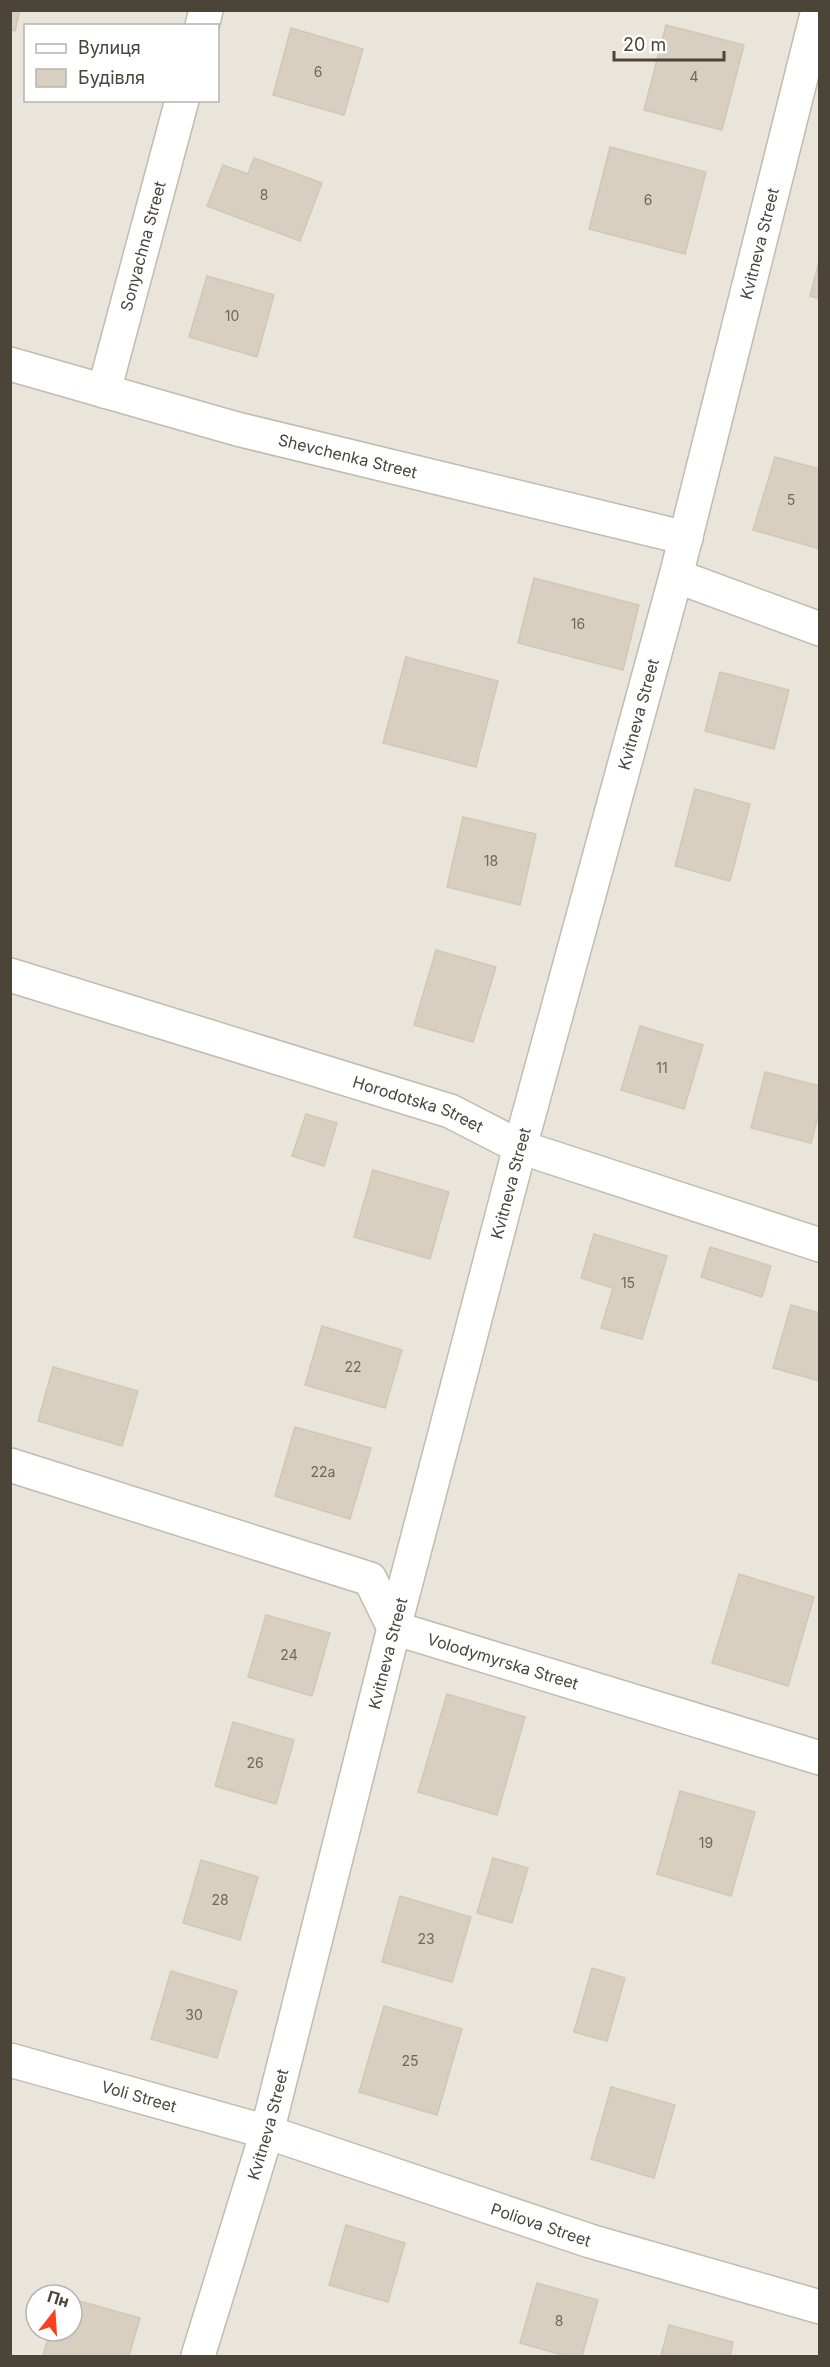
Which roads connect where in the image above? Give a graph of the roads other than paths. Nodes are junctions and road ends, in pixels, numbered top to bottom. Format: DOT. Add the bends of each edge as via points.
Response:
graph roads {
  1 [pos="818,10"];
  2 [pos="181,102"];
  3 [pos="10,364"];
  4 [pos="104,391"];
  5 [pos="686,538"];
  6 [pos="676,576"];
  7 [pos="819,629"];
  8 [pos="10,975"];
  9 [pos="520,1147"];
  10 [pos="819,1245"];
  11 [pos="10,1465"];
  12 [pos="394,1628"];
  13 [pos="819,1758"];
  14 [pos="10,2060"];
  15 [pos="267,2132"];
  16 [pos="819,2307"];
  17 [pos="198,2356"];
  1 -- 5 [label="street, Kvitneva Street"];
  2 -- 4 [label="street, Sonyachna Street"];
  3 -- 4 [label="street, Shevchenka Street"];
  4 -- 5 [label="street, Shevchenka Street" via="237,429"];
  5 -- 6 [label="street, Kvitneva Street"];
  6 -- 7 [label="street"];
  6 -- 9 [label="street, Kvitneva Street"];
  8 -- 9 [label="street, Horodotska Street" via="450,1111"];
  9 -- 10 [label="street, Horodotska Street"];
  9 -- 12 [label="street, Kvitneva Street"];
  11 -- 12 [label="street" via="370,1579"];
  12 -- 13 [label="street, Volodymyrska Street"];
  12 -- 15 [label="street, Kvitneva Street"];
  14 -- 15 [label="street, Voli Street"];
  15 -- 16 [label="street, Poliova Street" via="590,2241"];
  15 -- 17 [label="street, Kvitneva Street"];
}
